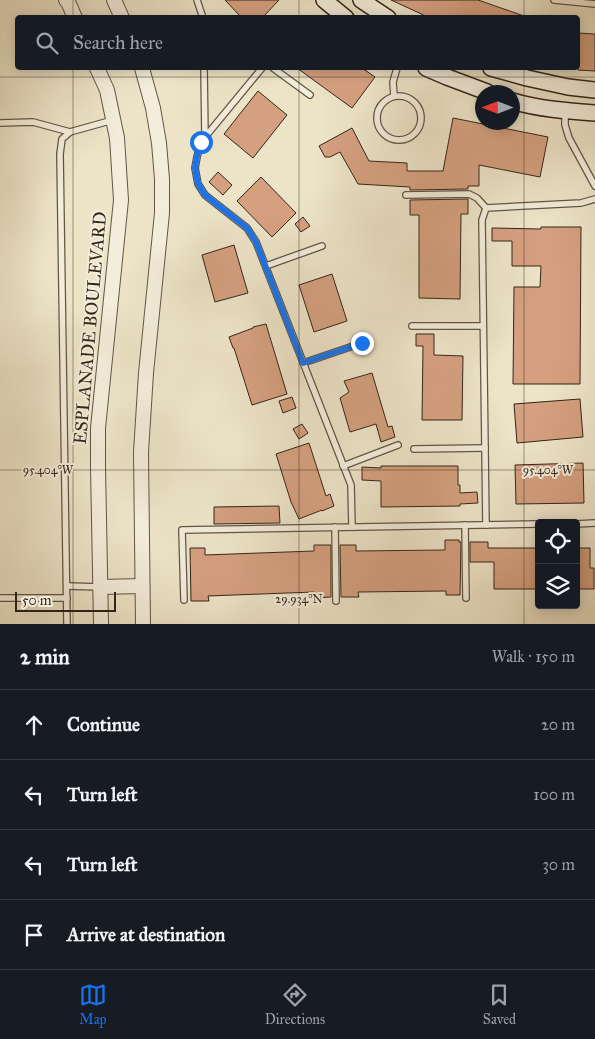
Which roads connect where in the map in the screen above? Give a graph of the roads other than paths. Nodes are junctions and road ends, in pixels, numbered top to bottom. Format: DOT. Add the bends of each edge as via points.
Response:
graph roads {
  1 [pos="114,0"];
  2 [pos="197,0"];
  3 [pos="324,0"];
  4 [pos="554,0"];
  5 [pos="70,1"];
  6 [pos="365,1"];
  7 [pos="595,4"];
  8 [pos="74,15"];
  9 [pos="121,15"];
  10 [pos="203,15"];
  11 [pos="342,15"];
  12 [pos="384,15"];
  13 [pos="98,70"];
  14 [pos="143,70"];
  15 [pos="204,70"];
  16 [pos="260,70"];
  17 [pos="276,70"];
  18 [pos="397,70"];
  19 [pos="431,70"];
  20 [pos="498,70"];
  21 [pos="568,87"];
  22 [pos="475,88"];
  23 [pos="595,90"];
  24 [pos="310,95"];
  25 [pos="394,96"];
  26 [pos="520,103"];
  27 [pos="565,111"];
  28 [pos="595,113"];
  29 [pos="113,120"];
  30 [pos="0,123"];
  31 [pos="70,132"];
  32 [pos="205,137"];
  33 [pos="595,186"];
  34 [pos="406,195"];
  35 [pos="595,199"];
  36 [pos="486,208"];
  37 [pos="322,246"];
  38 [pos="266,266"];
  39 [pos="412,326"];
  40 [pos="484,326"];
  41 [pos="362,343"];
  42 [pos="303,363"];
  43 [pos="398,445"];
  44 [pos="485,448"];
  45 [pos="414,449"];
  46 [pos="343,466"];
  47 [pos="595,523"];
  48 [pos="535,524"];
  49 [pos="580,524"];
  50 [pos="486,525"];
  51 [pos="465,526"];
  52 [pos="336,527"];
  53 [pos="352,527"];
  54 [pos="67,586"];
  55 [pos="100,586"];
  56 [pos="142,586"];
  57 [pos="0,598"];
  58 [pos="67,598"];
  59 [pos="466,598"];
  60 [pos="184,600"];
  61 [pos="336,601"];
  62 [pos="67,624"];
  63 [pos="101,624"];
  64 [pos="143,624"];
  1 -- 9 [label="street"];
  2 -- 10 [label="lane"];
  3 -- 11 [label="main road"];
  4 -- 7 [label="lane"];
  5 -- 8 [label="street"];
  6 -- 12 [label="main road"];
  13 -- 29 [label="street, ESPLANADE BOULEVARD" via="107,90"];
  14 -- 56 [label="street" via="159,143 162,213 141,452"];
  15 -- 32 [label="lane"];
  16 -- 32 [label="lane"];
  17 -- 24 [label="lane"];
  18 -- 25 [label="lane"];
  19 -- 22 [label="main road"];
  20 -- 21 [label="main road"];
  21 -- 23 [label="main road"];
  21 -- 27 [label="main road"];
  25 -- 25 [label="lane" via="378,110 378,125 387,136 401,140 419,129 421,114 415,101 401,95"];
  26 -- 27 [label="main road"];
  27 -- 28 [label="main road"];
  27 -- 33 [label="lane" via="569,138"];
  29 -- 31 [label="lane"];
  29 -- 55 [label="street, ESPLANADE BOULEVARD" via="120,200 98,428"];
  30 -- 31 [label="lane" via="33,122"];
  31 -- 54 [label="lane" via="62,139 60,154"];
  32 -- 38 [label="lane" via="195,168 198,184 205,195 247,228"];
  34 -- 36 [label="lane" via="469,194"];
  35 -- 36 [label="lane" via="581,203"];
  36 -- 40 [label="lane" via="482,220"];
  37 -- 38 [label="lane"];
  38 -- 42 [label="lane"];
  39 -- 40 [label="lane"];
  40 -- 44 [label="lane"];
  41 -- 42 [label="lane"];
  42 -- 46 [label="lane"];
  43 -- 46 [label="lane"];
  44 -- 45 [label="lane"];
  44 -- 50 [label="lane"];
  46 -- 53 [label="lane" via="351,485"];
  47 -- 49 [label="lane"];
  48 -- 50 [label="lane"];
  50 -- 51 [label="lane"];
  51 -- 53 [label="lane"];
  51 -- 59 [label="lane"];
  52 -- 53 [label="lane"];
  52 -- 60 [label="lane" via="182,530"];
  52 -- 61 [label="lane"];
  54 -- 55 [label="lane"];
  54 -- 58 [label="lane"];
  55 -- 56 [label="street"];
  55 -- 63 [label="street, ESPLANADE BOULEVARD"];
  56 -- 64 [label="street"];
  57 -- 58 [label="lane"];
  58 -- 62 [label="lane"];
}
